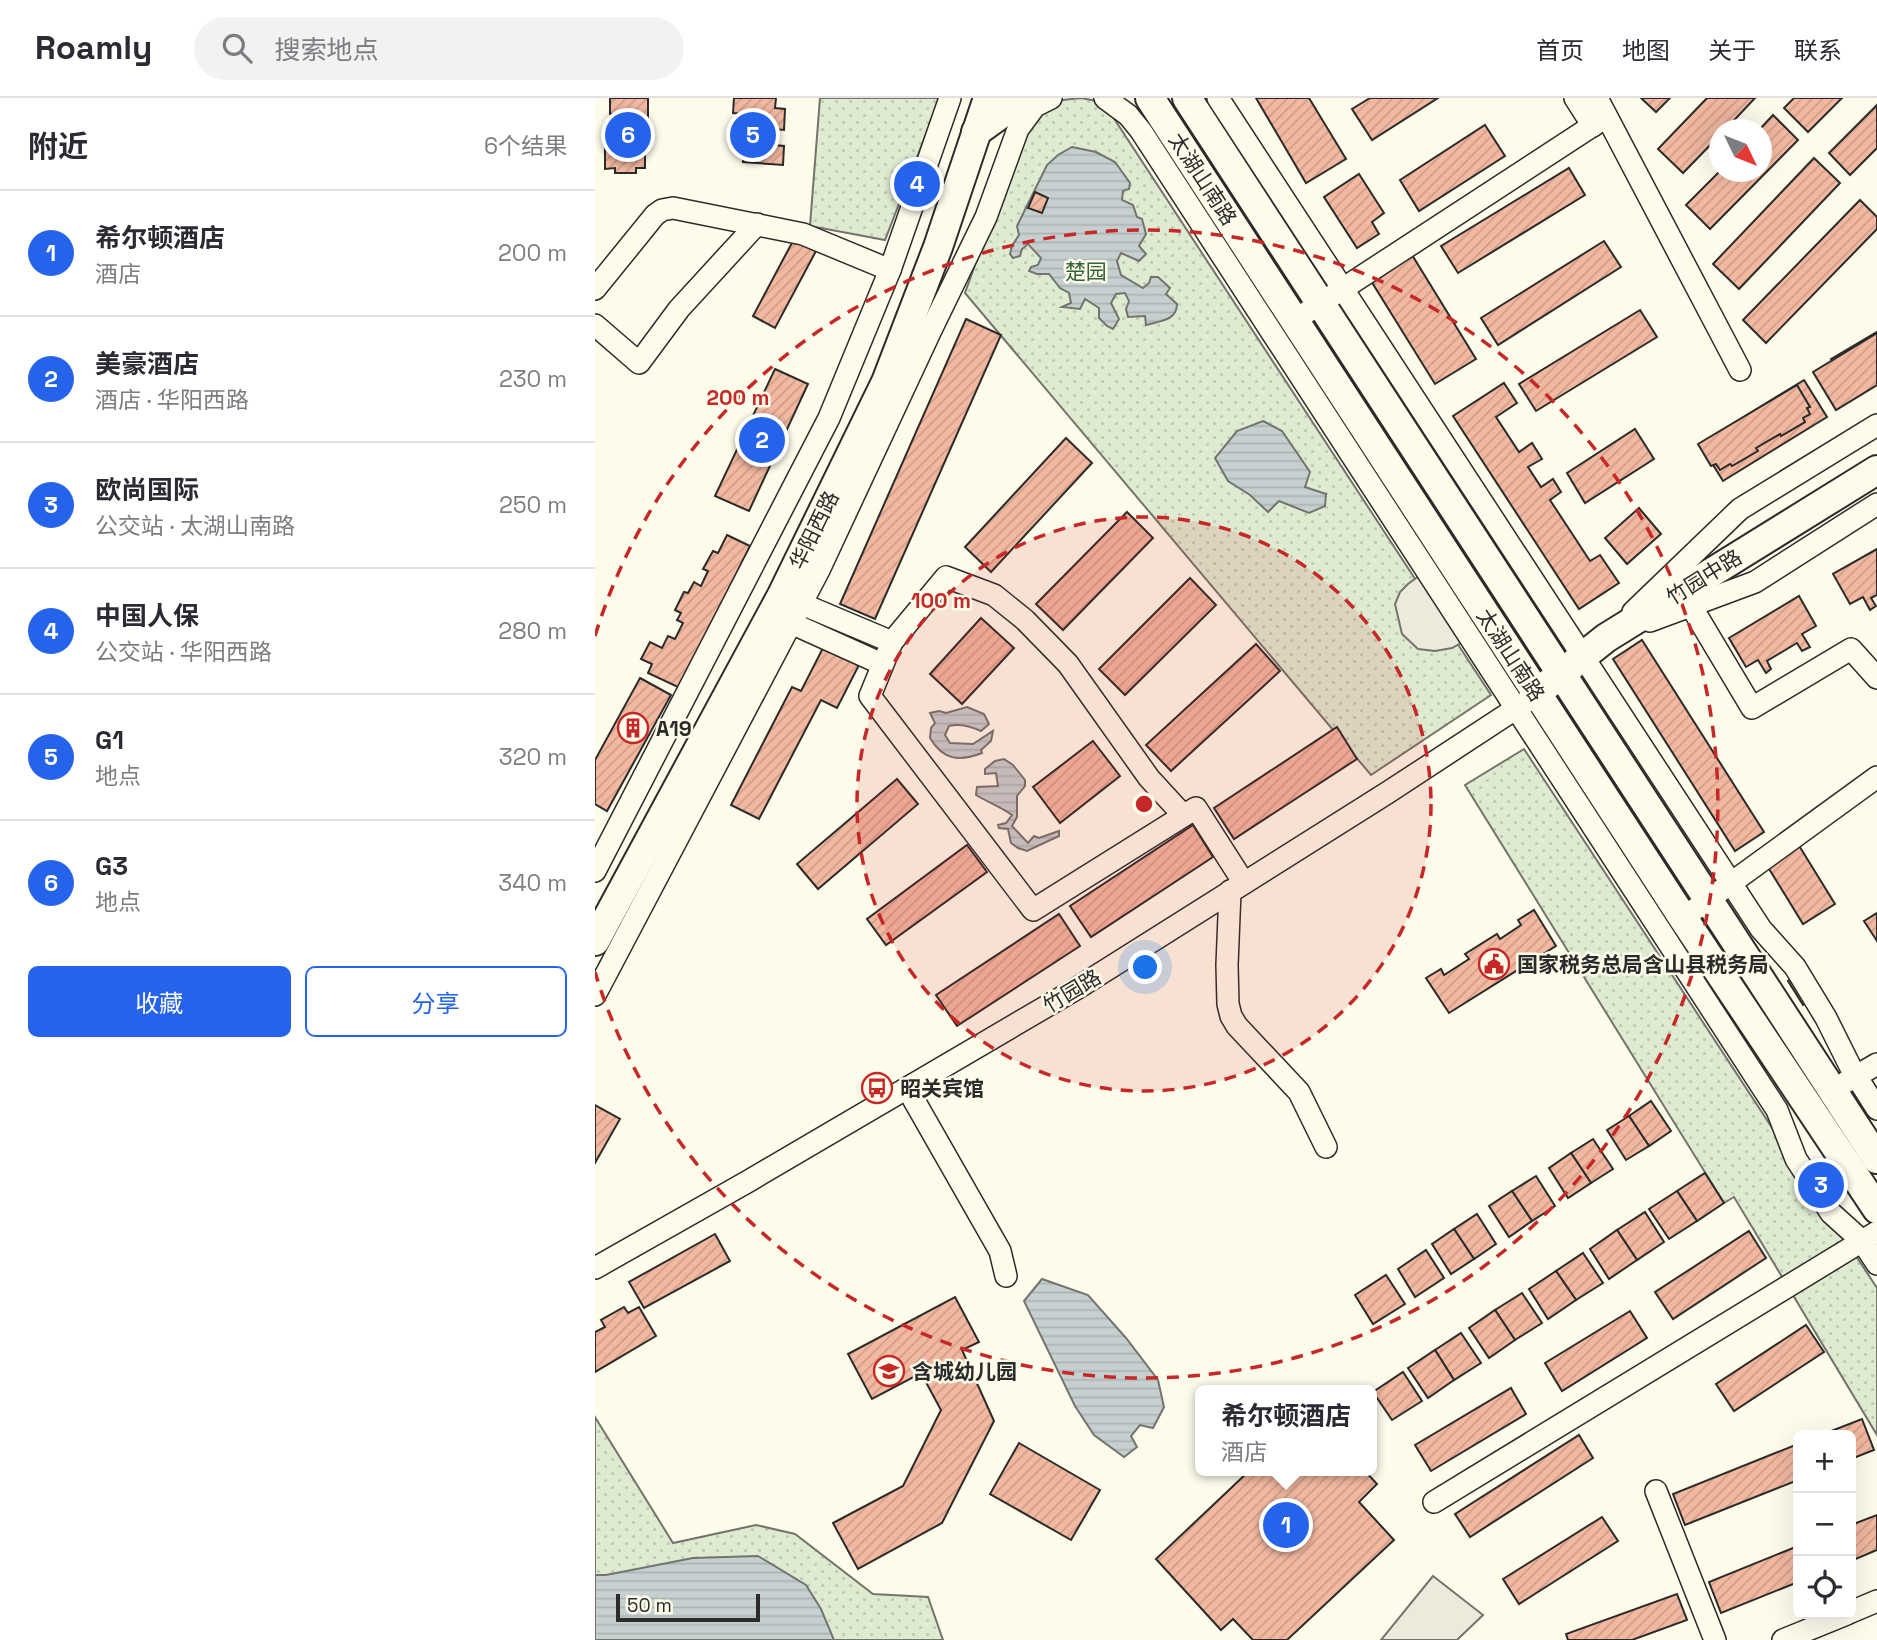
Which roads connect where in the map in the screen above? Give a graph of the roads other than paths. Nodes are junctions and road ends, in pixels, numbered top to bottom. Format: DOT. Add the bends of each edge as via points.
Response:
graph roads {
  1 [pos="950,98"];
  2 [pos="988,98"];
  3 [pos="1023,98"];
  4 [pos="1051,98"];
  5 [pos="1105,98"];
  6 [pos="1132,98"];
  7 [pos="1187,98"];
  8 [pos="1218,98"];
  9 [pos="1575,98"];
  10 [pos="1597,98"];
  11 [pos="1154,104"];
  12 [pos="1600,122"];
  13 [pos="976,132"];
  14 [pos="757,224"];
  15 [pos="890,270"];
  16 [pos="595,289"];
  17 [pos="1332,296"];
  18 [pos="1295,320"];
  19 [pos="595,325"];
  20 [pos="1740,370"];
  21 [pos="1877,425"];
  22 [pos="1877,470"];
  23 [pos="1877,504"];
  24 [pos="1682,591"];
  25 [pos="787,609"];
  26 [pos="1606,638"];
  27 [pos="892,642"];
  28 [pos="882,664"];
  29 [pos="1572,665"];
  30 [pos="1877,678"];
  31 [pos="1526,701"];
  32 [pos="1877,777"];
  33 [pos="1183,816"];
  34 [pos="595,871"];
  35 [pos="1237,887"];
  36 [pos="1719,891"];
  37 [pos="1683,918"];
  38 [pos="595,942"];
  39 [pos="595,995"];
  40 [pos="1877,1064"];
  41 [pos="1844,1083"];
  42 [pos="907,1088"];
  43 [pos="1869,1106"];
  44 [pos="1327,1147"];
  45 [pos="1877,1158"];
  46 [pos="1877,1209"];
  47 [pos="1870,1237"];
  48 [pos="1877,1264"];
  49 [pos="595,1268"];
  50 [pos="1006,1276"];
  51 [pos="1656,1491"];
  52 [pos="1434,1502"];
  53 [pos="1877,1601"];
  54 [pos="1856,1610"];
  55 [pos="1834,1619"];
  56 [pos="1715,1640"];
  57 [pos="1783,1640"];
  1 -- 15 [label="street"];
  2 -- 13 [label="main road, 华阳西路"];
  3 -- 13 [label="main road"];
  4 -- 25 [label="street" via="1035,106 1018,129 986,218 819,570"];
  5 -- 31 [label="street" via="1141,131"];
  6 -- 11 [label="main road"];
  7 -- 17 [label="main road, 太湖山南路"];
  8 -- 17 [label="street"];
  9 -- 12 [label="street"];
  10 -- 12 [label="street"];
  11 -- 18 [label="main road, 太湖山南路"];
  12 -- 17 [label="street"];
  12 -- 20 [label="street"];
  13 -- 25 [label="main road, 华阳西路" via="886,382"];
  14 -- 15 [label="street" via="803,234"];
  14 -- 16 [label="street" via="684,209 662,210"];
  14 -- 19 [label="street" via="679,309 639,363"];
  15 -- 34 [label="street" via="829,418"];
  17 -- 18 [label="street"];
  17 -- 29 [label="main road, 太湖山南路"];
  18 -- 31 [label="main road, 太湖山南路"];
  21 -- 26 [label="street" via="1739,509"];
  22 -- 24 [label="main road, 竹园中路"];
  23 -- 26 [label="street" via="1755,582"];
  24 -- 26 [label="main road, 竹园中路"];
  24 -- 30 [label="street" via="1752,708 1851,649"];
  25 -- 27 [label="street"];
  25 -- 28 [label="street"];
  25 -- 38 [label="main road, 华阳西路"];
  25 -- 39 [label="street"];
  26 -- 29 [label="main road, 竹园中路"];
  27 -- 28 [label="street"];
  27 -- 33 [label="street" via="946,577 994,595 1068,664 1149,778"];
  28 -- 33 [label="street" via="870,695 1033,910"];
  29 -- 31 [label="main road, 竹园中路"];
  29 -- 36 [label="main road, 太湖山南路"];
  31 -- 35 [label="street, 竹园路"];
  31 -- 37 [label="main road, 太湖山南路"];
  31 -- 47 [label="street" via="1777,1110 1796,1159 1831,1213"];
  32 -- 36 [label="street"];
  33 -- 35 [label="street" via="1196,808"];
  35 -- 42 [label="street, 竹园路"];
  35 -- 44 [label="street" via="1227,965 1231,1016 1299,1093"];
  36 -- 37 [label="street"];
  36 -- 41 [label="main road, 太湖山南路"];
  37 -- 46 [label="main road, 太湖山南路"];
  40 -- 41 [label="street"];
  41 -- 43 [label="main road, 太湖山南路"];
  42 -- 49 [label="street, 竹园路"];
  42 -- 50 [label="street" via="1000,1251"];
  43 -- 45 [label="main road, 太湖山南路"];
  47 -- 48 [label="street"];
  47 -- 52 [label="street"];
  51 -- 56 [label="street"];
  53 -- 54 [label="street"];
  55 -- 57 [label="street"];
}
